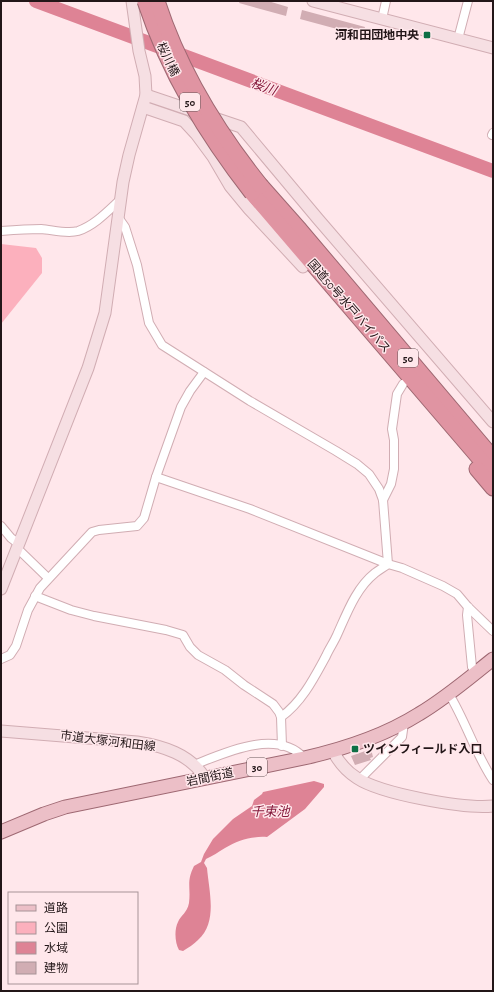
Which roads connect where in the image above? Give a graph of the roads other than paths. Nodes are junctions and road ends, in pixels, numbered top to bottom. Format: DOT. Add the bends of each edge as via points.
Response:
graph roads {
  1 [pos="132,1"];
  2 [pos="145,1"];
  3 [pos="157,1"];
  4 [pos="313,1"];
  5 [pos="386,1"];
  6 [pos="468,1"];
  7 [pos="382,19"];
  8 [pos="458,38"];
  9 [pos="493,48"];
  10 [pos="146,95"];
  11 [pos="143,107"];
  12 [pos="256,190"];
  13 [pos="120,200"];
  14 [pos="118,217"];
  15 [pos="1,231"];
  16 [pos="296,235"];
  17 [pos="303,267"];
  18 [pos="204,372"];
  19 [pos="403,384"];
  20 [pos="450,416"];
  21 [pos="493,422"];
  22 [pos="493,444"];
  23 [pos="493,458"];
  24 [pos="493,474"];
  25 [pos="156,477"];
  26 [pos="493,488"];
  27 [pos="382,500"];
  28 [pos="1,526"];
  29 [pos="18,546"];
  30 [pos="388,564"];
  31 [pos="48,578"];
  32 [pos="1,589"];
  33 [pos="35,596"];
  34 [pos="468,607"];
  35 [pos="493,631"];
  36 [pos="1,659"];
  37 [pos="493,659"];
  38 [pos="474,674"];
  39 [pos="449,694"];
  40 [pos="281,717"];
  41 [pos="404,723"];
  42 [pos="1,731"];
  43 [pos="282,746"];
  44 [pos="333,751"];
  45 [pos="304,758"];
  46 [pos="194,765"];
  47 [pos="205,778"];
  48 [pos="359,780"];
  49 [pos="493,780"];
  50 [pos="493,806"];
  51 [pos="1,832"];
  1 -- 10 [label="street"];
  2 -- 12 [label="highway, 桜川橋 / 50, bridge" via="163,50 193,108 214,141"];
  3 -- 12 [label="highway, 桜川橋 / 50, bridge" via="174,48 197,92"];
  4 -- 7 [label="street"];
  5 -- 7 [label="street"];
  6 -- 8 [label="street"];
  7 -- 8 [label="street"];
  8 -- 9 [label="street"];
  10 -- 11 [label="street"];
  10 -- 21 [label="street" via="240,127"];
  11 -- 13 [label="street" via="129,155"];
  11 -- 17 [label="street" via="184,121 213,157 230,186"];
  12 -- 16 [label="highway, 国道50号水戸バイパス / 50"];
  13 -- 14 [label="street"];
  13 -- 15 [label="street" via="86,228 78,231"];
  14 -- 18 [label="street" via="129,240 149,323 156,337 162,345"];
  14 -- 29 [label="street" via="105,313 98,340"];
  16 -- 17 [label="highway"];
  16 -- 20 [label="highway, 国道50号水戸バイパス / 50"];
  16 -- 22 [label="highway" via="318,245 343,269"];
  17 -- 19 [label="highway"];
  18 -- 25 [label="street" via="181,407"];
  18 -- 27 [label="street" via="357,464 374,481"];
  19 -- 26 [label="highway"];
  19 -- 27 [label="street" via="397,394 392,429 394,469 391,484"];
  20 -- 23 [label="highway, 国道50号水戸バイパス / 50"];
  20 -- 24 [label="highway, 国道50号水戸バイパス / 50"];
  25 -- 30 [label="street" via="250,509"];
  25 -- 31 [label="street" via="144,518 136,526 92,532"];
  27 -- 30 [label="street"];
  28 -- 29 [label="street"];
  29 -- 31 [label="street"];
  29 -- 32 [label="street"];
  30 -- 34 [label="street" via="443,586 457,594"];
  30 -- 40 [label="street" via="375,573 359,591 314,678 290,710"];
  31 -- 33 [label="street"];
  33 -- 36 [label="street" via="16,646 10,655"];
  33 -- 40 [label="street" via="71,610 183,635 198,655 225,670 273,704"];
  34 -- 35 [label="street"];
  34 -- 38 [label="street"];
  37 -- 38 [label="main road, 岩間街道 / 30"];
  38 -- 39 [label="main road, 岩間街道 / 30"];
  39 -- 41 [label="main road, 岩間街道 / 30"];
  39 -- 49 [label="street" via="457,706 483,765"];
  40 -- 43 [label="street"];
  41 -- 44 [label="main road, 岩間街道 / 30"];
  41 -- 48 [label="street" via="402,737"];
  42 -- 46 [label="street, 市道大塚河和田線" via="152,744 179,754"];
  43 -- 45 [label="street" via="293,749"];
  43 -- 46 [label="street" via="247,745"];
  44 -- 45 [label="main road, 岩間街道 / 30"];
  44 -- 48 [label="street" via="343,767"];
  45 -- 47 [label="main road, 岩間街道 / 30"];
  46 -- 47 [label="street, 市道大塚河和田線"];
  47 -- 51 [label="main road, 岩間街道 / 30" via="65,807"];
  48 -- 50 [label="street" via="377,788 425,799 468,806"];
}
